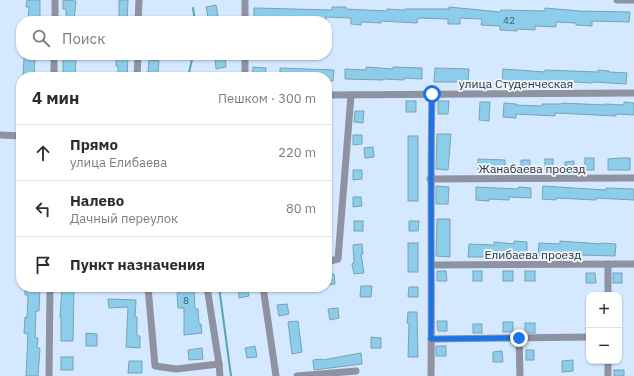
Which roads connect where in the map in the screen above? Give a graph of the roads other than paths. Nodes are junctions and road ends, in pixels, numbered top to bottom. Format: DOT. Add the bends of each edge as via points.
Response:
graph roads {
  1 [pos="55,0"];
  2 [pos="139,0"];
  3 [pos="245,0"];
  4 [pos="617,0"];
  5 [pos="634,0"];
  6 [pos="55,16"];
  7 [pos="138,16"];
  8 [pos="245,16"];
  9 [pos="54,60"];
  10 [pos="138,60"];
  11 [pos="245,60"];
  12 [pos="54,72"];
  13 [pos="138,72"];
  14 [pos="245,72"];
  15 [pos="634,93"];
  16 [pos="432,94"];
  17 [pos="332,95"];
  18 [pos="351,95"];
  19 [pos="0,135"];
  20 [pos="16,136"];
  21 [pos="634,178"];
  22 [pos="430,179"];
  23 [pos="332,261"];
  24 [pos="608,264"];
  25 [pos="634,264"];
  26 [pos="432,265"];
  27 [pos="50,292"];
  28 [pos="148,292"];
  29 [pos="208,292"];
  30 [pos="264,292"];
  31 [pos="608,292"];
  32 [pos="586,337"];
  33 [pos="519,338"];
  34 [pos="431,339"];
  35 [pos="219,364"];
  36 [pos="608,364"];
  37 [pos="356,371"];
  38 [pos="49,376"];
  39 [pos="220,376"];
  40 [pos="276,376"];
  41 [pos="297,376"];
  42 [pos="431,376"];
  43 [pos="520,376"];
  44 [pos="608,376"];
  1 -- 6 [label="street"];
  2 -- 7 [label="street"];
  3 -- 8 [label="street"];
  4 -- 5 [label="street"];
  9 -- 12 [label="street"];
  10 -- 13 [label="street"];
  11 -- 14 [label="street"];
  15 -- 16 [label="street, улица Студенческая"];
  16 -- 18 [label="street, улица Студенческая"];
  16 -- 22 [label="street"];
  17 -- 18 [label="street, улица Студенческая"];
  18 -- 23 [label="street" via="338,259"];
  19 -- 20 [label="street"];
  21 -- 22 [label="street, Жанабаева проезд"];
  22 -- 26 [label="street"];
  24 -- 25 [label="street, Елибаева проезд"];
  24 -- 26 [label="street, Елибаева проезд"];
  24 -- 31 [label="street"];
  26 -- 34 [label="street"];
  27 -- 38 [label="street"];
  28 -- 35 [label="street" via="155,366 176,369"];
  29 -- 35 [label="street"];
  30 -- 40 [label="street"];
  32 -- 33 [label="street"];
  33 -- 34 [label="street"];
  33 -- 43 [label="street"];
  34 -- 42 [label="street"];
  35 -- 39 [label="street"];
  36 -- 44 [label="street"];
  37 -- 41 [label="street"];
}
